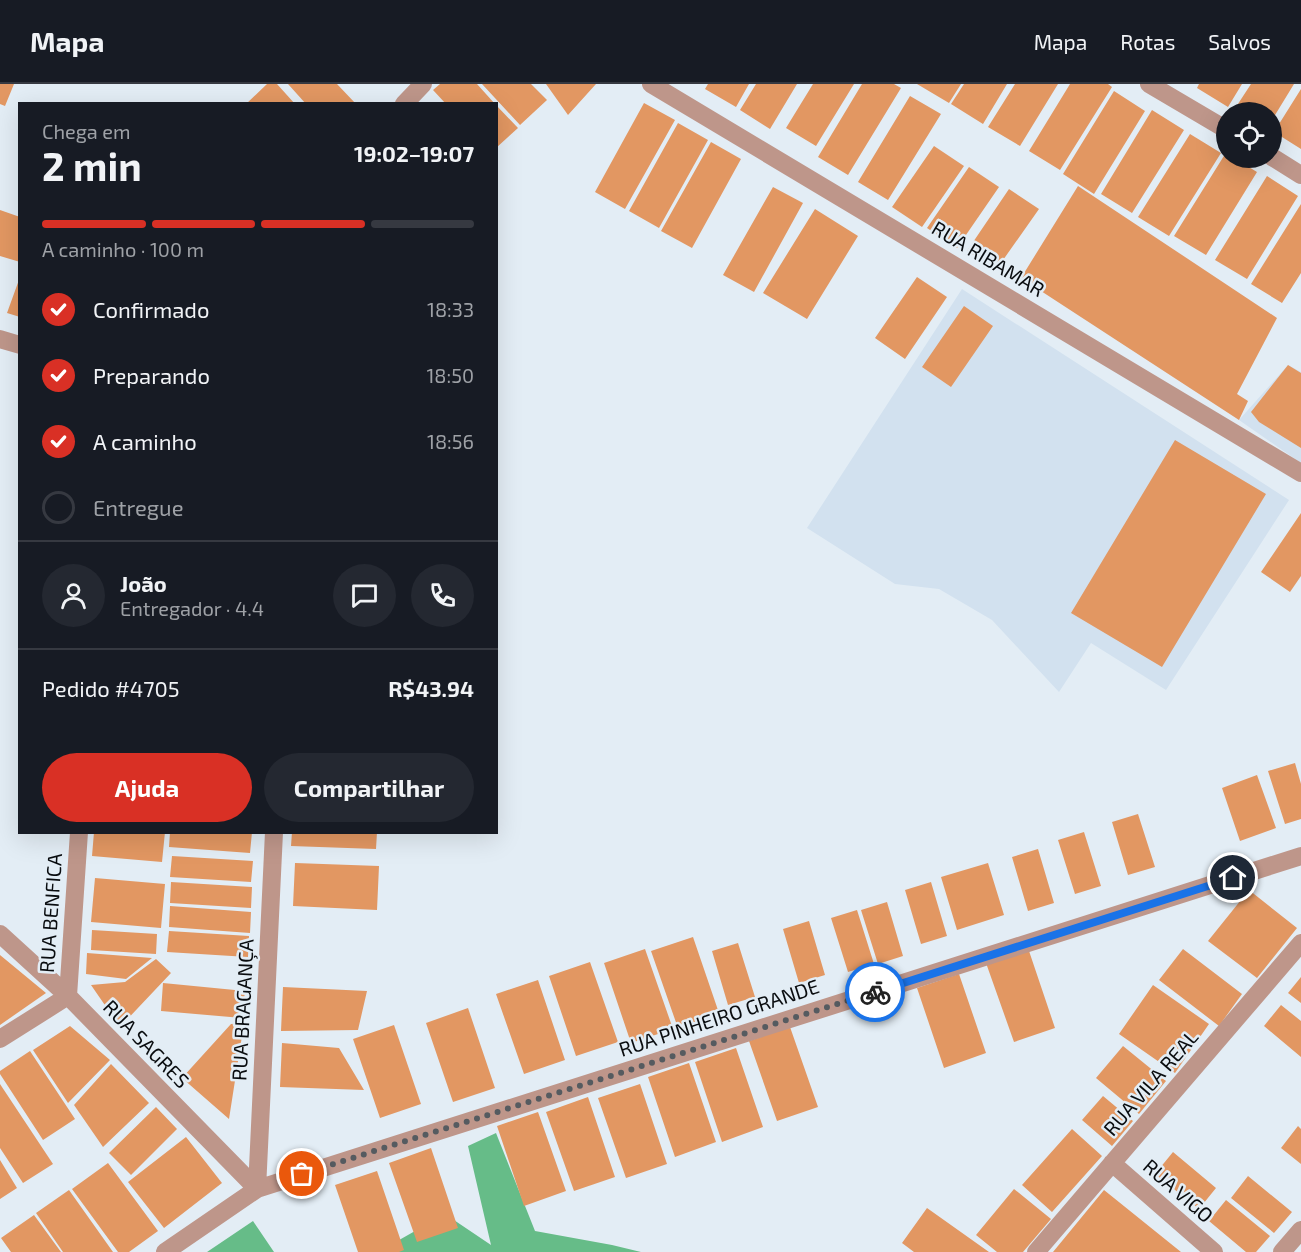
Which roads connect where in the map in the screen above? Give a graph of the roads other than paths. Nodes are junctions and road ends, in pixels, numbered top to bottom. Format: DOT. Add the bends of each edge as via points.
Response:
graph roads {
  1 [pos="423,84"];
  2 [pos="651,84"];
  3 [pos="1149,84"];
  4 [pos="406,102"];
  5 [pos="1216,124"];
  6 [pos="1282,163"];
  7 [pos="1301,175"];
  8 [pos="0,339"];
  9 [pos="18,344"];
  10 [pos="1301,473"];
  11 [pos="79,834"];
  12 [pos="274,834"];
  13 [pos="1301,856"];
  14 [pos="0,933"];
  15 [pos="1301,943"];
  16 [pos="68,996"];
  17 [pos="0,1039"];
  18 [pos="1112,1163"];
  19 [pos="257,1189"];
  20 [pos="1301,1230"];
  21 [pos="165,1252"];
  22 [pos="1036,1252"];
  23 [pos="1214,1252"];
  24 [pos="1282,1252"];
  1 -- 4 [label="street"];
  2 -- 10 [label="street, RUA RIBAMAR"];
  3 -- 5 [label="street"];
  6 -- 7 [label="street"];
  8 -- 9 [label="street"];
  11 -- 16 [label="street, RUA BENFICA"];
  12 -- 19 [label="street, RUA BRAGANÇA"];
  13 -- 19 [label="street, RUA PINHEIRO GRANDE"];
  14 -- 16 [label="street, RUA SAGRES"];
  15 -- 18 [label="street, RUA VILA REAL"];
  16 -- 17 [label="street"];
  16 -- 19 [label="street, RUA SAGRES"];
  18 -- 22 [label="street, RUA VILA REAL"];
  18 -- 23 [label="street, RUA VIGO"];
  19 -- 21 [label="street, RUA PINHEIRO GRANDE"];
  20 -- 24 [label="street"];
}
